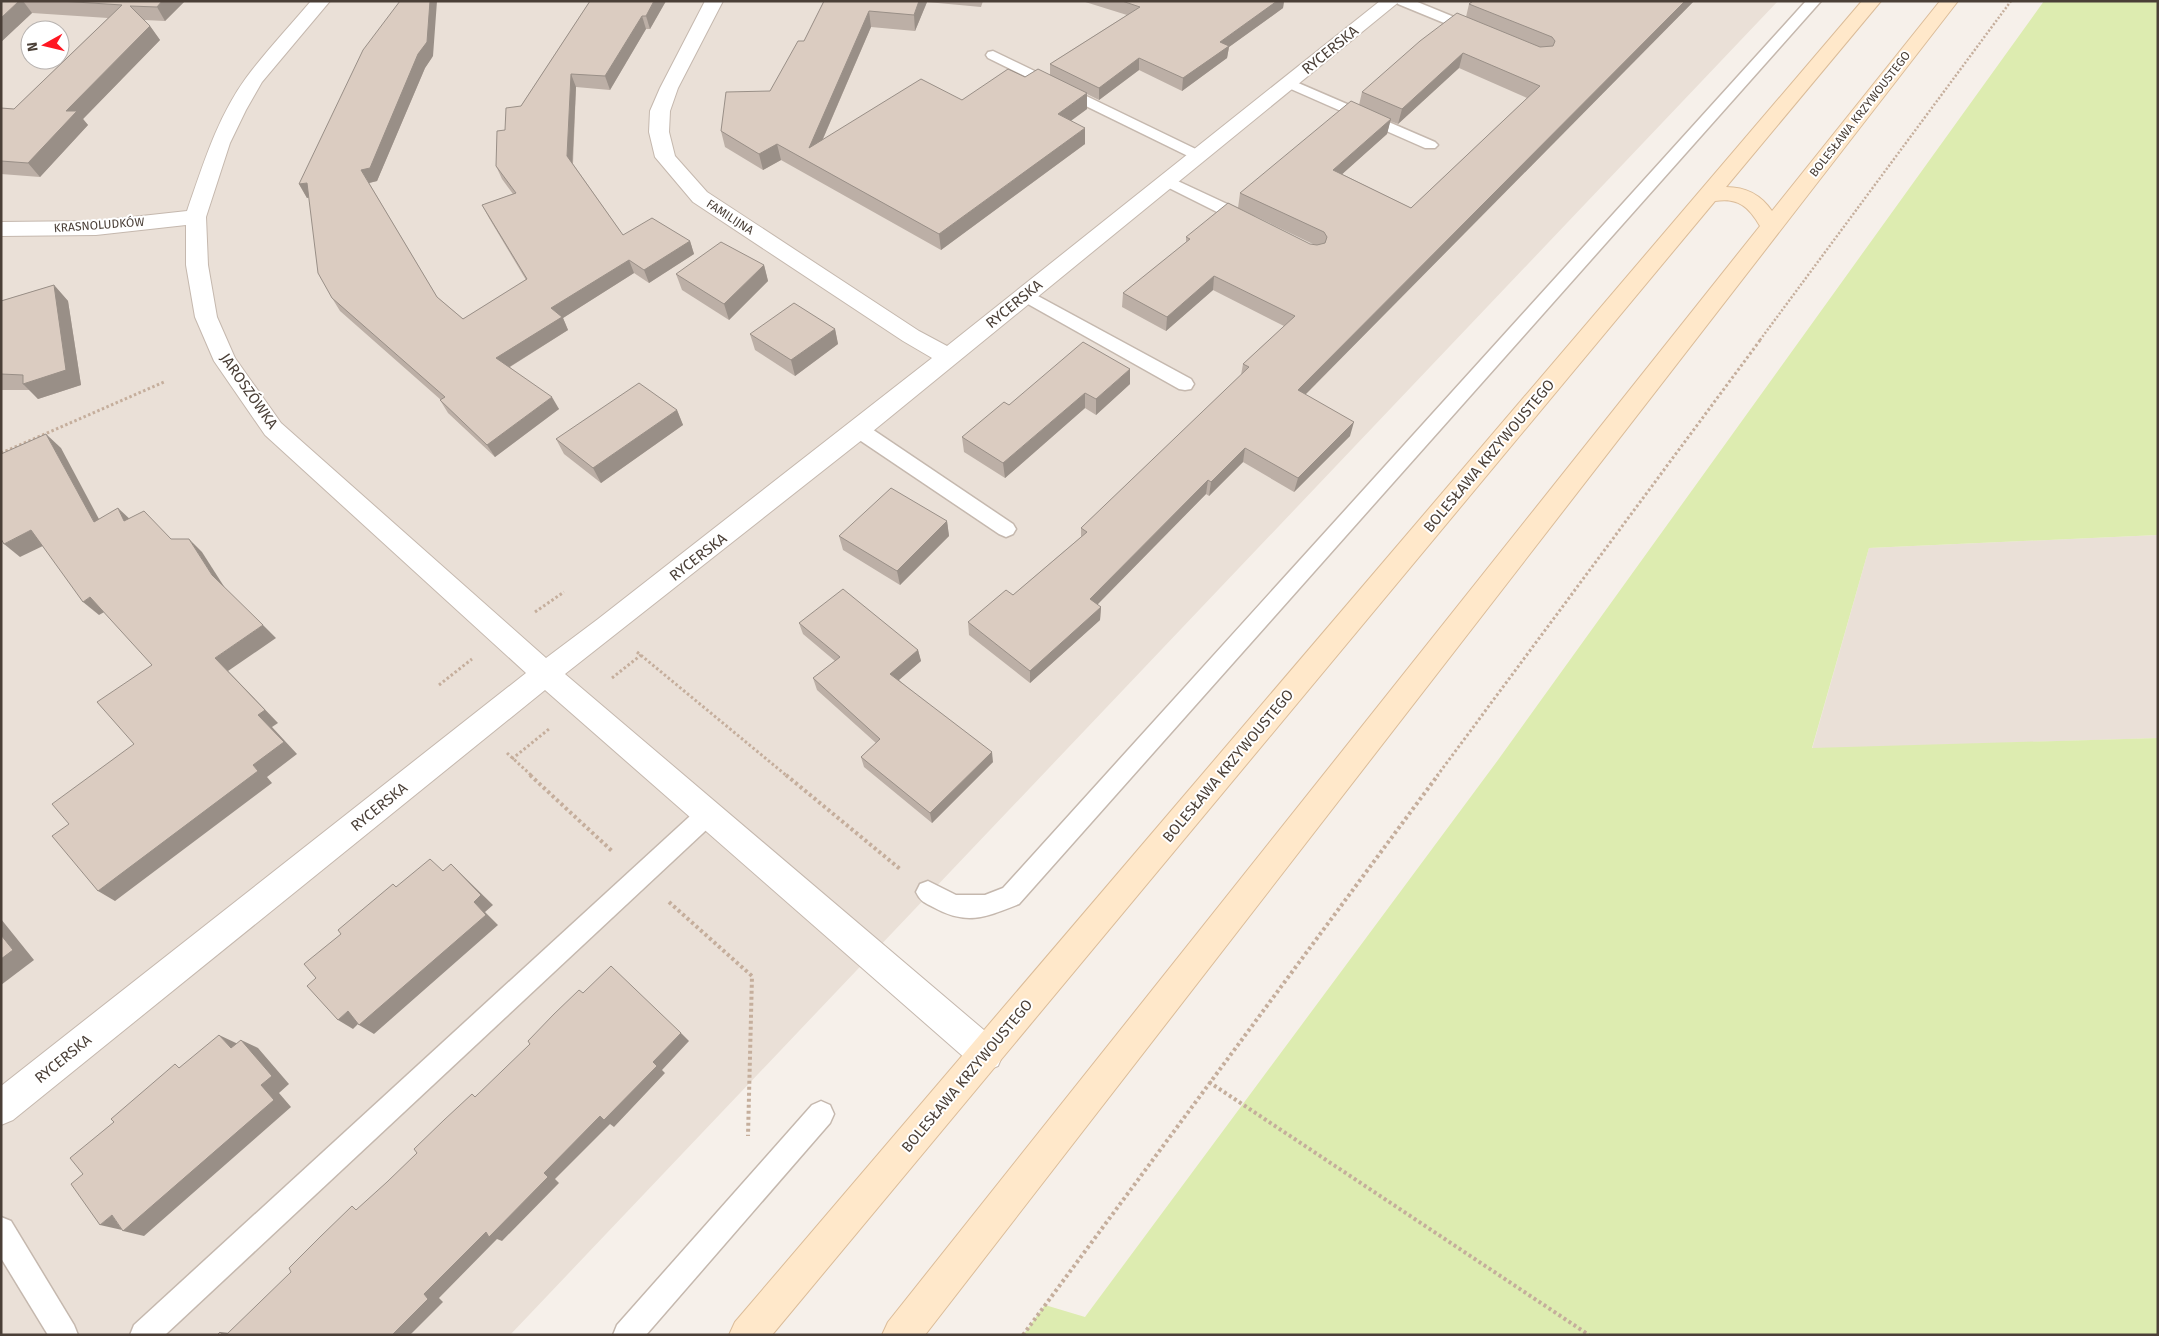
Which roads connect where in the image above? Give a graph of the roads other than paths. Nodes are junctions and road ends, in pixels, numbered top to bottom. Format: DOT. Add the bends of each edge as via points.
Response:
graph roads {
  1 [pos="322,1"];
  2 [pos="714,1"];
  3 [pos="1814,1"];
  4 [pos="1872,1"];
  5 [pos="1949,1"];
  6 [pos="1393,2"];
  7 [pos="1486,35"];
  8 [pos="992,54"];
  9 [pos="1289,83"];
  10 [pos="1430,145"];
  11 [pos="1199,156"];
  12 [pos="1167,181"];
  13 [pos="1707,196"];
  14 [pos="196,217"];
  15 [pos="1771,227"];
  16 [pos="1262,228"];
  17 [pos="1,229"];
  18 [pos="1025,295"];
  19 [pos="948,357"];
  20 [pos="1185,384"];
  21 [pos="859,430"];
  22 [pos="1006,529"];
  23 [pos="545,674"];
  24 [pos="709,813"];
  25 [pos="928,892"];
  26 [pos="986,1054"];
  27 [pos="1,1108"];
  28 [pos="821,1114"];
  29 [pos="1,1231"];
  30 [pos="64,1335"];
  31 [pos="144,1335"];
  32 [pos="627,1335"];
  33 [pos="748,1335"];
  34 [pos="901,1335"];
  1 -- 14 [label="street, JAROSZÓWKA" via="254,80 236,110 220,143"];
  2 -- 19 [label="street, FAMILIJNA" via="660,111 659,132 665,157 700,197"];
  3 -- 25 [label="lane" via="1011,896 985,906 954,906"];
  4 -- 13 [label="main road, BOLESŁAWA KRZYWOUSTEGO"];
  5 -- 15 [label="main road, BOLESŁAWA KRZYWOUSTEGO"];
  6 -- 7 [label="lane"];
  6 -- 9 [label="street, RYCERSKA"];
  8 -- 11 [label="lane"];
  9 -- 10 [label="lane"];
  9 -- 11 [label="street, RYCERSKA"];
  11 -- 12 [label="street, RYCERSKA"];
  12 -- 16 [label="lane"];
  12 -- 18 [label="street, RYCERSKA"];
  13 -- 15 [label="main road" via="1738,194 1751,200 1761,208"];
  13 -- 26 [label="main road, BOLESŁAWA KRZYWOUSTEGO"];
  14 -- 17 [label="street, KRASNOLUDKÓW" via="96,228"];
  14 -- 23 [label="street, JAROSZÓWKA" via="197,265 206,317 225,361 273,429"];
  15 -- 34 [label="main road, BOLESŁAWA KRZYWOUSTEGO"];
  18 -- 19 [label="street, RYCERSKA"];
  18 -- 20 [label="lane"];
  19 -- 21 [label="street, RYCERSKA"];
  21 -- 22 [label="lane"];
  21 -- 23 [label="street, RYCERSKA"];
  23 -- 24 [label="street, JAROSZÓWKA"];
  23 -- 27 [label="street, RYCERSKA"];
  24 -- 26 [label="street, JAROSZÓWKA"];
  24 -- 31 [label="lane"];
  26 -- 33 [label="main road, BOLESŁAWA KRZYWOUSTEGO"];
  28 -- 32 [label="lane"];
  29 -- 30 [label="lane"];
}
